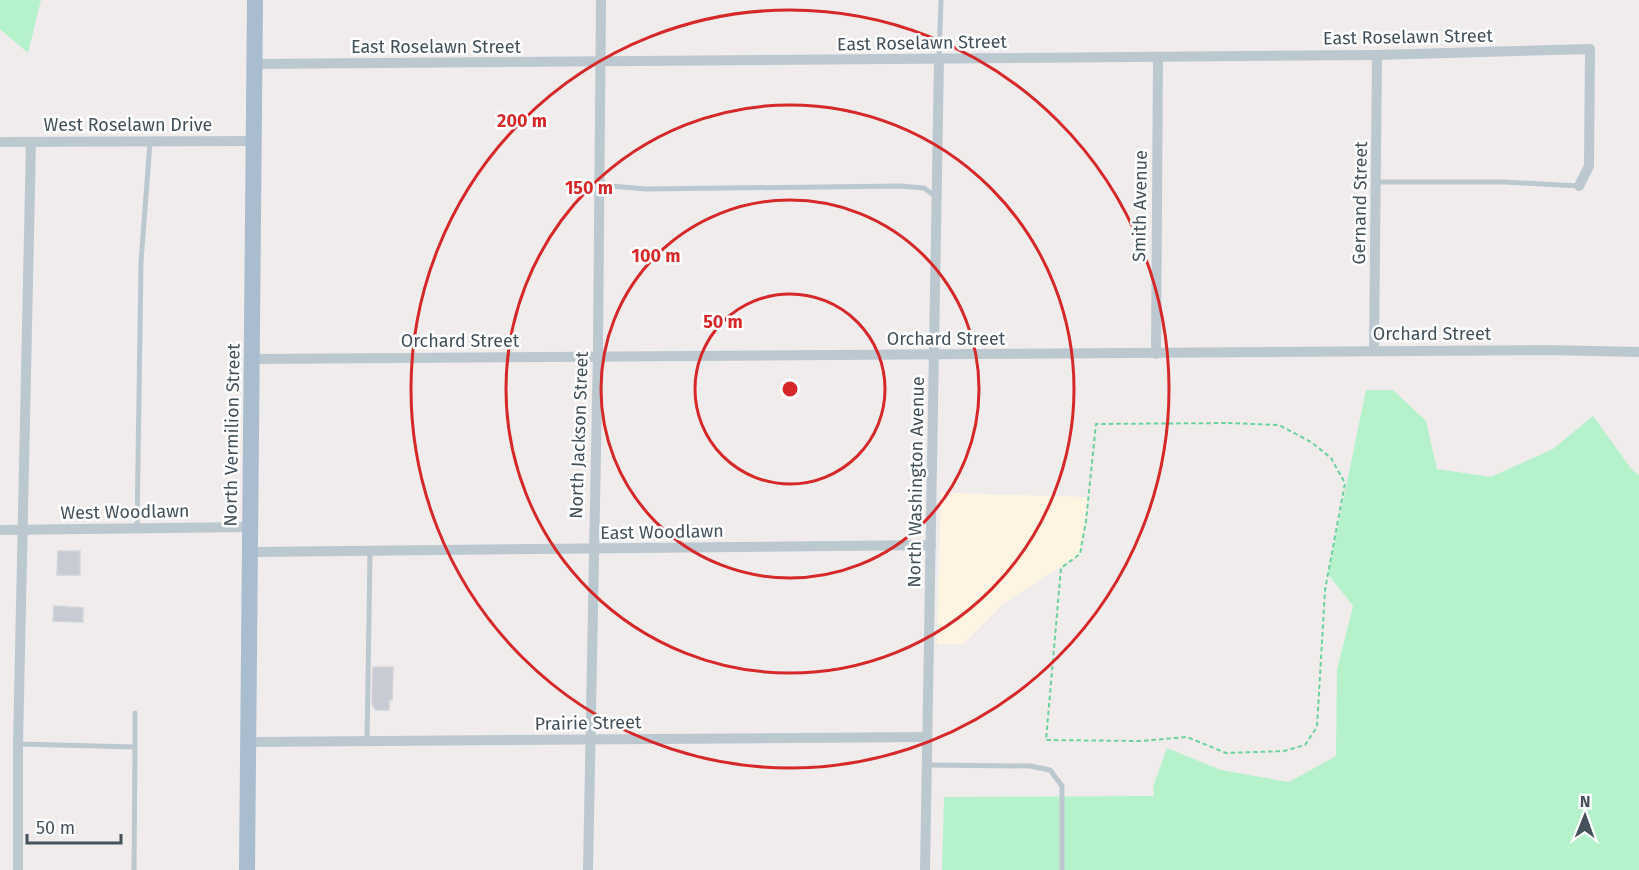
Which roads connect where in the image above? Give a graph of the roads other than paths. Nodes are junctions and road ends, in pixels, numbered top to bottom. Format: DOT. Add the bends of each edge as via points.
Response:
graph roads {
  1 [pos="255,0"];
  2 [pos="601,0"];
  3 [pos="941,0"];
  4 [pos="1377,55"];
  5 [pos="1158,57"];
  6 [pos="939,59"];
  7 [pos="600,63"];
  8 [pos="254,64"];
  9 [pos="255,141"];
  10 [pos="0,142"];
  11 [pos="31,142"];
  12 [pos="150,142"];
  13 [pos="1378,182"];
  14 [pos="599,185"];
  15 [pos="1579,186"];
  16 [pos="937,197"];
  17 [pos="1374,351"];
  18 [pos="1639,351"];
  19 [pos="1156,354"];
  20 [pos="935,355"];
  21 [pos="597,357"];
  22 [pos="253,359"];
  23 [pos="251,527"];
  24 [pos="136,529"];
  25 [pos="0,530"];
  26 [pos="25,530"];
  27 [pos="931,545"];
  28 [pos="592,549"];
  29 [pos="370,551"];
  30 [pos="250,552"];
  31 [pos="135,713"];
  32 [pos="927,737"];
  33 [pos="591,739"];
  34 [pos="249,742"];
  35 [pos="367,742"];
  36 [pos="18,744"];
  37 [pos="135,747"];
  38 [pos="927,765"];
  39 [pos="18,870"];
  40 [pos="134,870"];
  41 [pos="247,870"];
  42 [pos="588,870"];
  43 [pos="925,870"];
  44 [pos="1062,870"];
  1 -- 8 [label="main road, North Vermilion Street"];
  2 -- 7 [label="street, North Jackson Street"];
  3 -- 6 [label="lane"];
  4 -- 5 [label="street, East Roselawn Street"];
  4 -- 13 [label="street, Gernand Street"];
  4 -- 15 [label="street, East Roselawn Street" via="1590,49 1589,166"];
  5 -- 6 [label="street, East Roselawn Street"];
  5 -- 19 [label="street, Smith Avenue"];
  6 -- 7 [label="street, East Roselawn Street"];
  6 -- 16 [label="street, North Washington Avenue"];
  7 -- 8 [label="street, East Roselawn Street"];
  7 -- 14 [label="street, North Jackson Street"];
  8 -- 9 [label="main road, North Vermilion Street"];
  9 -- 12 [label="street, West Roselawn Drive"];
  9 -- 22 [label="main road, North Vermilion Street"];
  10 -- 11 [label="street, West Roselawn Drive"];
  11 -- 12 [label="street, West Roselawn Drive"];
  11 -- 26 [label="street"];
  12 -- 24 [label="lane" via="141,262"];
  13 -- 15 [label="lane"];
  13 -- 17 [label="street, Gernand Street"];
  14 -- 16 [label="lane" via="646,189 900,186 924,188"];
  14 -- 21 [label="street, North Jackson Street"];
  16 -- 20 [label="street, North Washington Avenue"];
  17 -- 18 [label="street, Orchard Street"];
  17 -- 19 [label="street, Orchard Street"];
  19 -- 20 [label="street, Orchard Street"];
  20 -- 21 [label="street, Orchard Street"];
  20 -- 27 [label="street, North Washington Avenue"];
  21 -- 22 [label="street, Orchard Street"];
  21 -- 28 [label="street, North Jackson Street"];
  22 -- 23 [label="main road, North Vermilion Street"];
  23 -- 24 [label="street, West Woodlawn"];
  23 -- 30 [label="main road, North Vermilion Street"];
  24 -- 26 [label="street, West Woodlawn"];
  25 -- 26 [label="street, West Woodlawn"];
  26 -- 36 [label="street"];
  27 -- 28 [label="street, East Woodlawn"];
  27 -- 32 [label="street, North Washington Avenue"];
  28 -- 29 [label="street, East Woodlawn"];
  28 -- 33 [label="street, North Jackson Street"];
  29 -- 30 [label="street, East Woodlawn"];
  29 -- 35 [label="lane"];
  30 -- 34 [label="main road, North Vermilion Street"];
  31 -- 37 [label="lane"];
  32 -- 33 [label="street, Prairie Street"];
  32 -- 38 [label="street, North Washington Avenue"];
  33 -- 35 [label="street, Prairie Street"];
  33 -- 42 [label="street, North Jackson Street"];
  34 -- 35 [label="street, Prairie Street"];
  34 -- 41 [label="main road, North Vermilion Street"];
  36 -- 37 [label="lane"];
  36 -- 39 [label="street"];
  37 -- 40 [label="lane"];
  38 -- 43 [label="street, North Washington Avenue"];
  38 -- 44 [label="lane" via="1030,766 1050,770 1062,786"];
}
